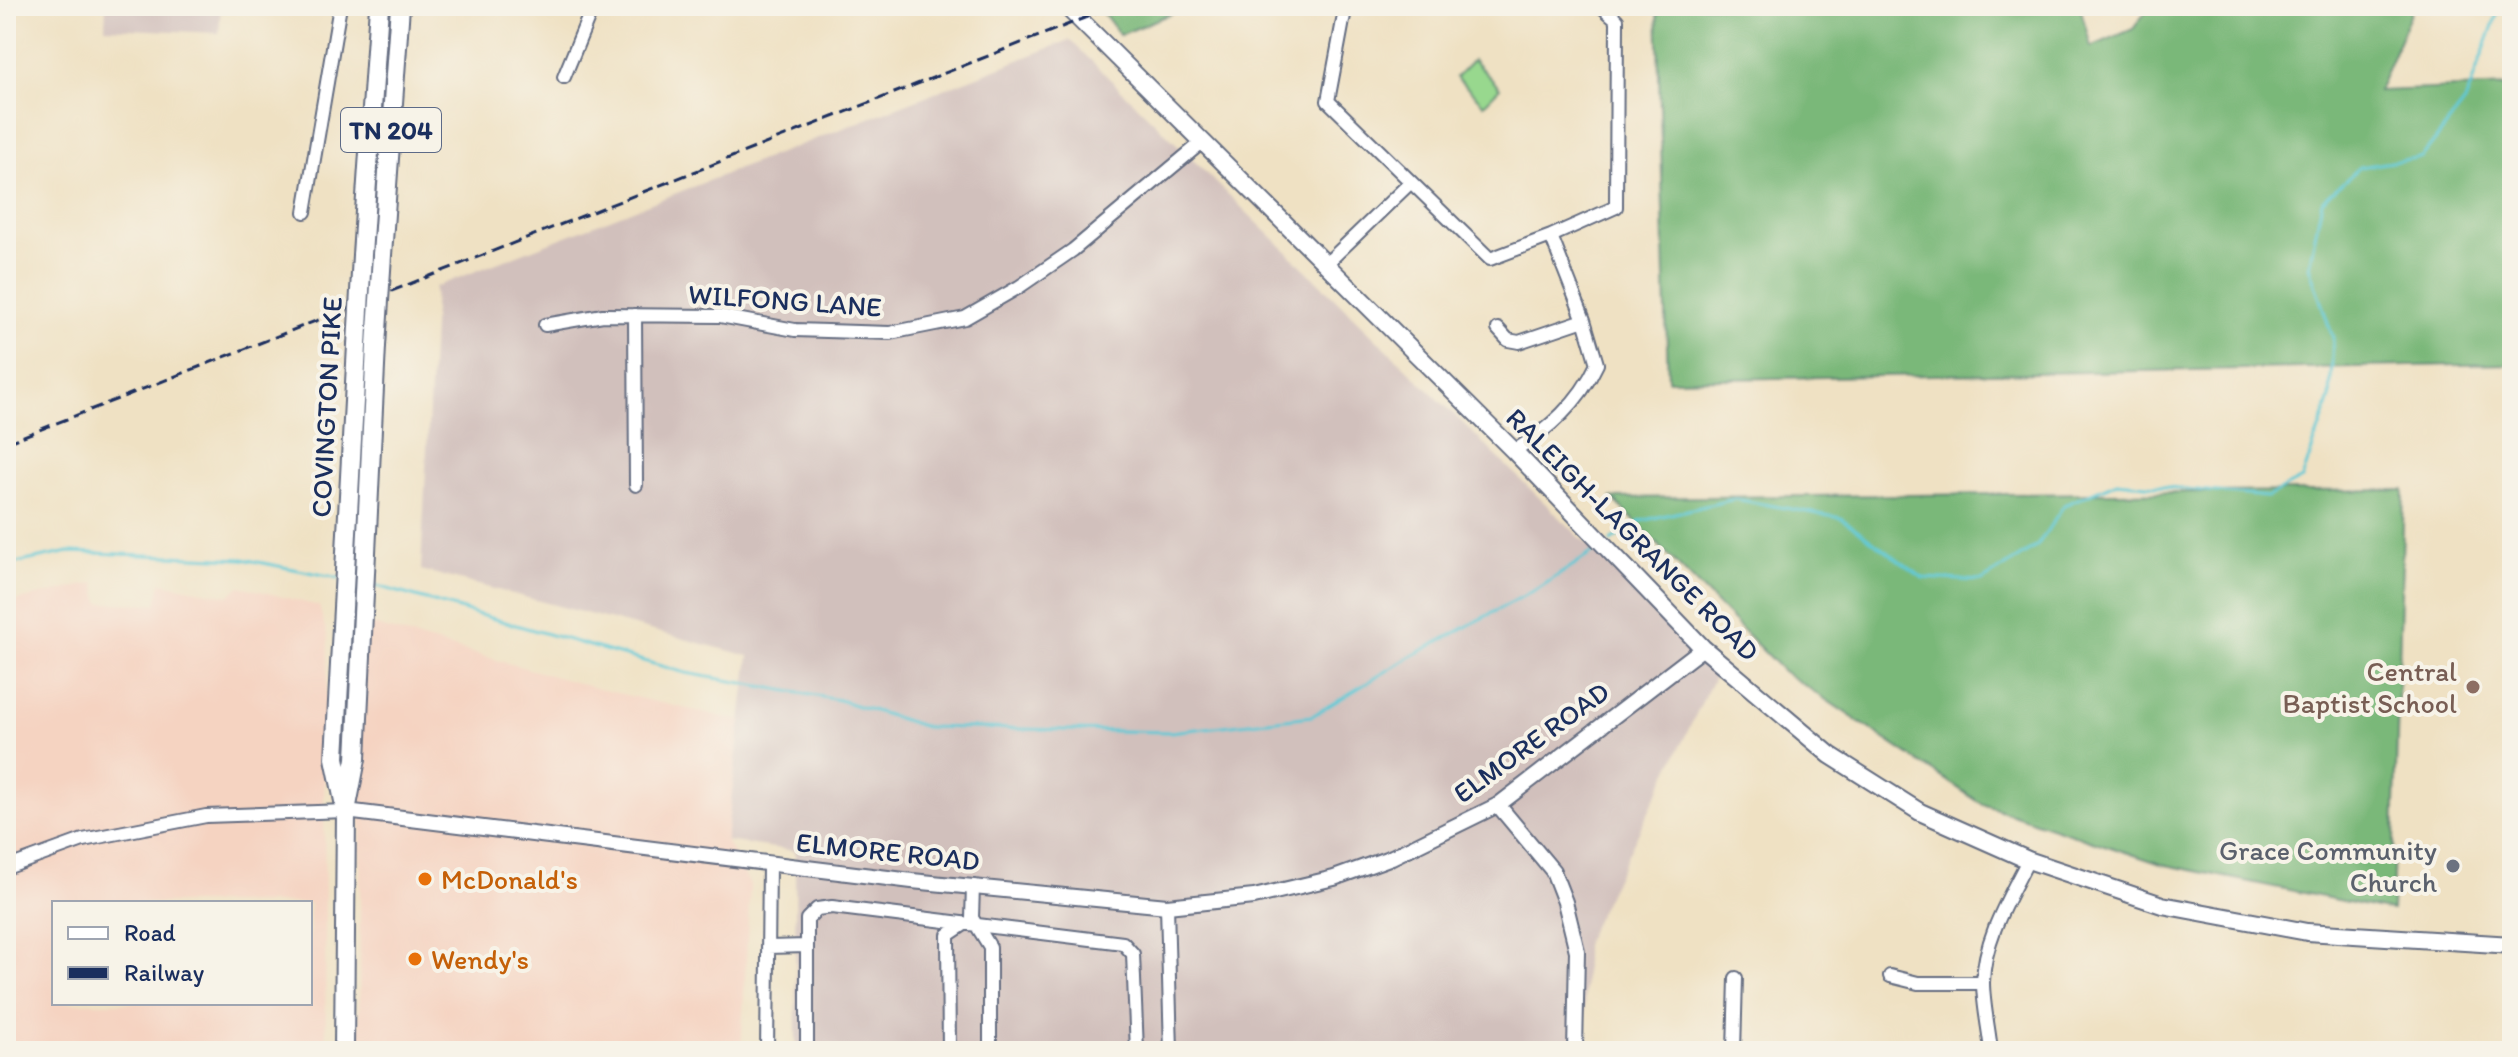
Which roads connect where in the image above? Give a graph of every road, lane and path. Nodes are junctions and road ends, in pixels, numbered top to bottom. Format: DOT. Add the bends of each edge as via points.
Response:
graph roads {
  1 [pos="340,6"];
  2 [pos="379,6"];
  3 [pos="400,6"];
  4 [pos="593,6"];
  5 [pos="1066,6"];
  6 [pos="1349,6"];
  7 [pos="1601,6"];
  8 [pos="564,77"];
  9 [pos="1201,143"];
  10 [pos="1410,183"];
  11 [pos="305,212"];
  12 [pos="1551,236"];
  13 [pos="1327,263"];
  14 [pos="635,315"];
  15 [pos="1584,320"];
  16 [pos="545,325"];
  17 [pos="1498,329"];
  18 [pos="366,346"];
  19 [pos="1514,451"];
  20 [pos="636,485"];
  21 [pos="1703,648"];
  22 [pos="1498,805"];
  23 [pos="346,811"];
  24 [pos="2028,860"];
  25 [pos="769,864"];
  26 [pos="6,868"];
  27 [pos="973,886"];
  28 [pos="1167,906"];
  29 [pos="971,923"];
  30 [pos="2512,945"];
  31 [pos="807,946"];
  32 [pos="768,947"];
  33 [pos="1890,976"];
  34 [pos="1736,978"];
  35 [pos="1983,983"];
  36 [pos="344,1051"];
  37 [pos="767,1051"];
  38 [pos="807,1051"];
  39 [pos="949,1051"];
  40 [pos="990,1051"];
  41 [pos="1137,1051"];
  42 [pos="1171,1051"];
  43 [pos="1575,1051"];
  44 [pos="1734,1051"];
  45 [pos="1991,1051"];
  1 -- 11 [label="street"];
  2 -- 18 [label="main road, COVINGTON PIKE / TN 204, bridge" via="362,255"];
  3 -- 18 [label="main road, COVINGTON PIKE / TN 204, bridge" via="382,255"];
  4 -- 8 [label="street"];
  5 -- 9 [label="main road, RALEIGH-LAGRANGE ROAD"];
  6 -- 10 [label="street" via="1328,101"];
  7 -- 12 [label="street" via="1617,20 1616,207"];
  9 -- 13 [label="main road, RALEIGH-LAGRANGE ROAD"];
  9 -- 14 [label="street, WILFONG LANE" via="1073,250 965,318 890,333 795,330 720,316"];
  10 -- 12 [label="street" via="1490,259"];
  10 -- 13 [label="street"];
  12 -- 15 [label="street"];
  13 -- 19 [label="main road, RALEIGH-LAGRANGE ROAD"];
  14 -- 16 [label="street, WILFONG LANE"];
  14 -- 20 [label="street"];
  15 -- 17 [label="street" via="1519,342 1508,340"];
  15 -- 19 [label="street" via="1597,364 1591,377 1550,426"];
  18 -- 23 [label="main road, COVINGTON PIKE / TN 204" via="367,529 356,759"];
  18 -- 23 [label="main road, COVINGTON PIKE / TN 204" via="347,525 335,758"];
  19 -- 21 [label="main road, RALEIGH-LAGRANGE ROAD"];
  21 -- 22 [label="street, ELMORE ROAD"];
  21 -- 24 [label="main road, RALEIGH-LAGRANGE ROAD" via="1830,755 1920,812"];
  22 -- 28 [label="street, ELMORE ROAD" via="1392,857 1334,878 1254,897"];
  22 -- 43 [label="street" via="1553,871 1565,902 1577,951"];
  23 -- 25 [label="street, ELMORE ROAD"];
  23 -- 26 [label="street, ELMORE ROAD" via="206,816 83,840"];
  23 -- 36 [label="main road, COVINGTON PIKE / TN 204"];
  24 -- 30 [label="main road, RALEIGH-LAGRANGE ROAD" via="2162,905 2307,932"];
  24 -- 35 [label="street" via="2001,914"];
  25 -- 27 [label="street, ELMORE ROAD"];
  25 -- 32 [label="street"];
  27 -- 28 [label="street, ELMORE ROAD"];
  27 -- 29 [label="street"];
  28 -- 42 [label="street"];
  29 -- 31 [label="street" via="817,909 807,919"];
  29 -- 39 [label="street" via="948,935"];
  29 -- 40 [label="street" via="990,947"];
  29 -- 41 [label="street" via="1123,943 1133,954"];
  31 -- 32 [label="street"];
  31 -- 38 [label="street"];
  32 -- 37 [label="street"];
  33 -- 35 [label="street" via="1918,983"];
  34 -- 44 [label="street"];
  35 -- 45 [label="street"];
}
